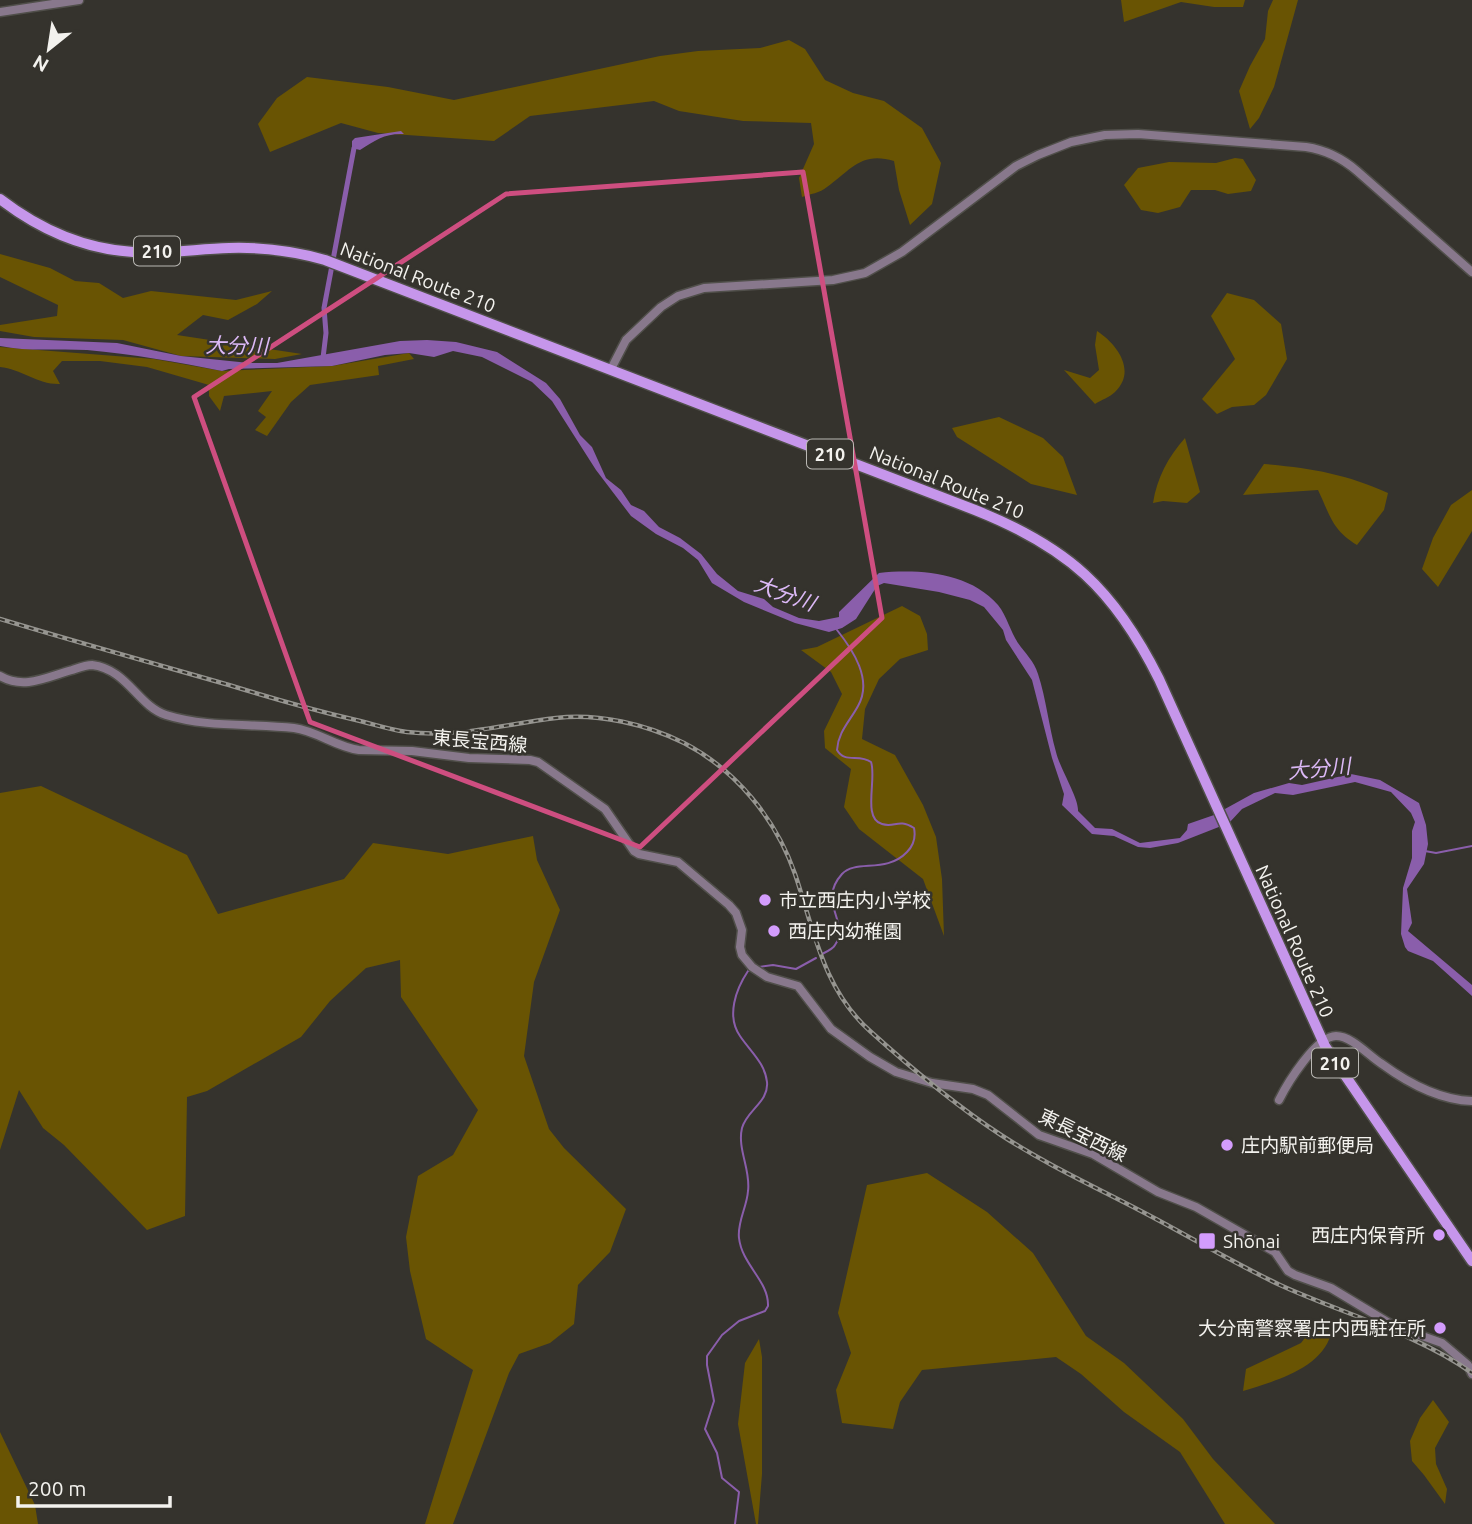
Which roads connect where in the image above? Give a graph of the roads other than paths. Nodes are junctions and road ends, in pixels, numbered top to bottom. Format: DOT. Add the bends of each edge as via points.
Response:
graph roads {
  1 [pos="79,0"];
  2 [pos="0,12"];
  3 [pos="0,199"];
  4 [pos="1472,272"];
  5 [pos="611,369"];
  6 [pos="0,676"];
  7 [pos="1322,1041"];
  8 [pos="1279,1100"];
  9 [pos="1472,1101"];
  10 [pos="1472,1261"];
  11 [pos="1472,1374"];
  1 -- 2 [label="main road"];
  3 -- 5 [label="highway, National Route 210 / 210" via="42,227 102,248 143,252 261,248 325,260"];
  4 -- 5 [label="main road" via="1353,167 1324,151 1145,134 1105,135 1059,147 1016,166 865,273 834,280 709,287 683,294 665,304 626,340"];
  5 -- 7 [label="highway, National Route 210 / 210" via="1002,521 1052,548 1091,580 1132,630 1159,679"];
  6 -- 11 [label="main road, 東長宝西線" via="30,683 92,665 121,678 153,709 166,715 214,725 295,728 359,750 538,762 605,809 634,851 678,862 729,905 742,930 742,955 752,967 767,977 798,986 831,1029 870,1057 896,1072 988,1095 1039,1135 1099,1157 1262,1243 1295,1275 1331,1289 1394,1326 1442,1343"];
  7 -- 8 [label="main road"];
  7 -- 9 [label="main road" via="1342,1038 1436,1094"];
  7 -- 10 [label="highway, National Route 210 / 210"];
}
